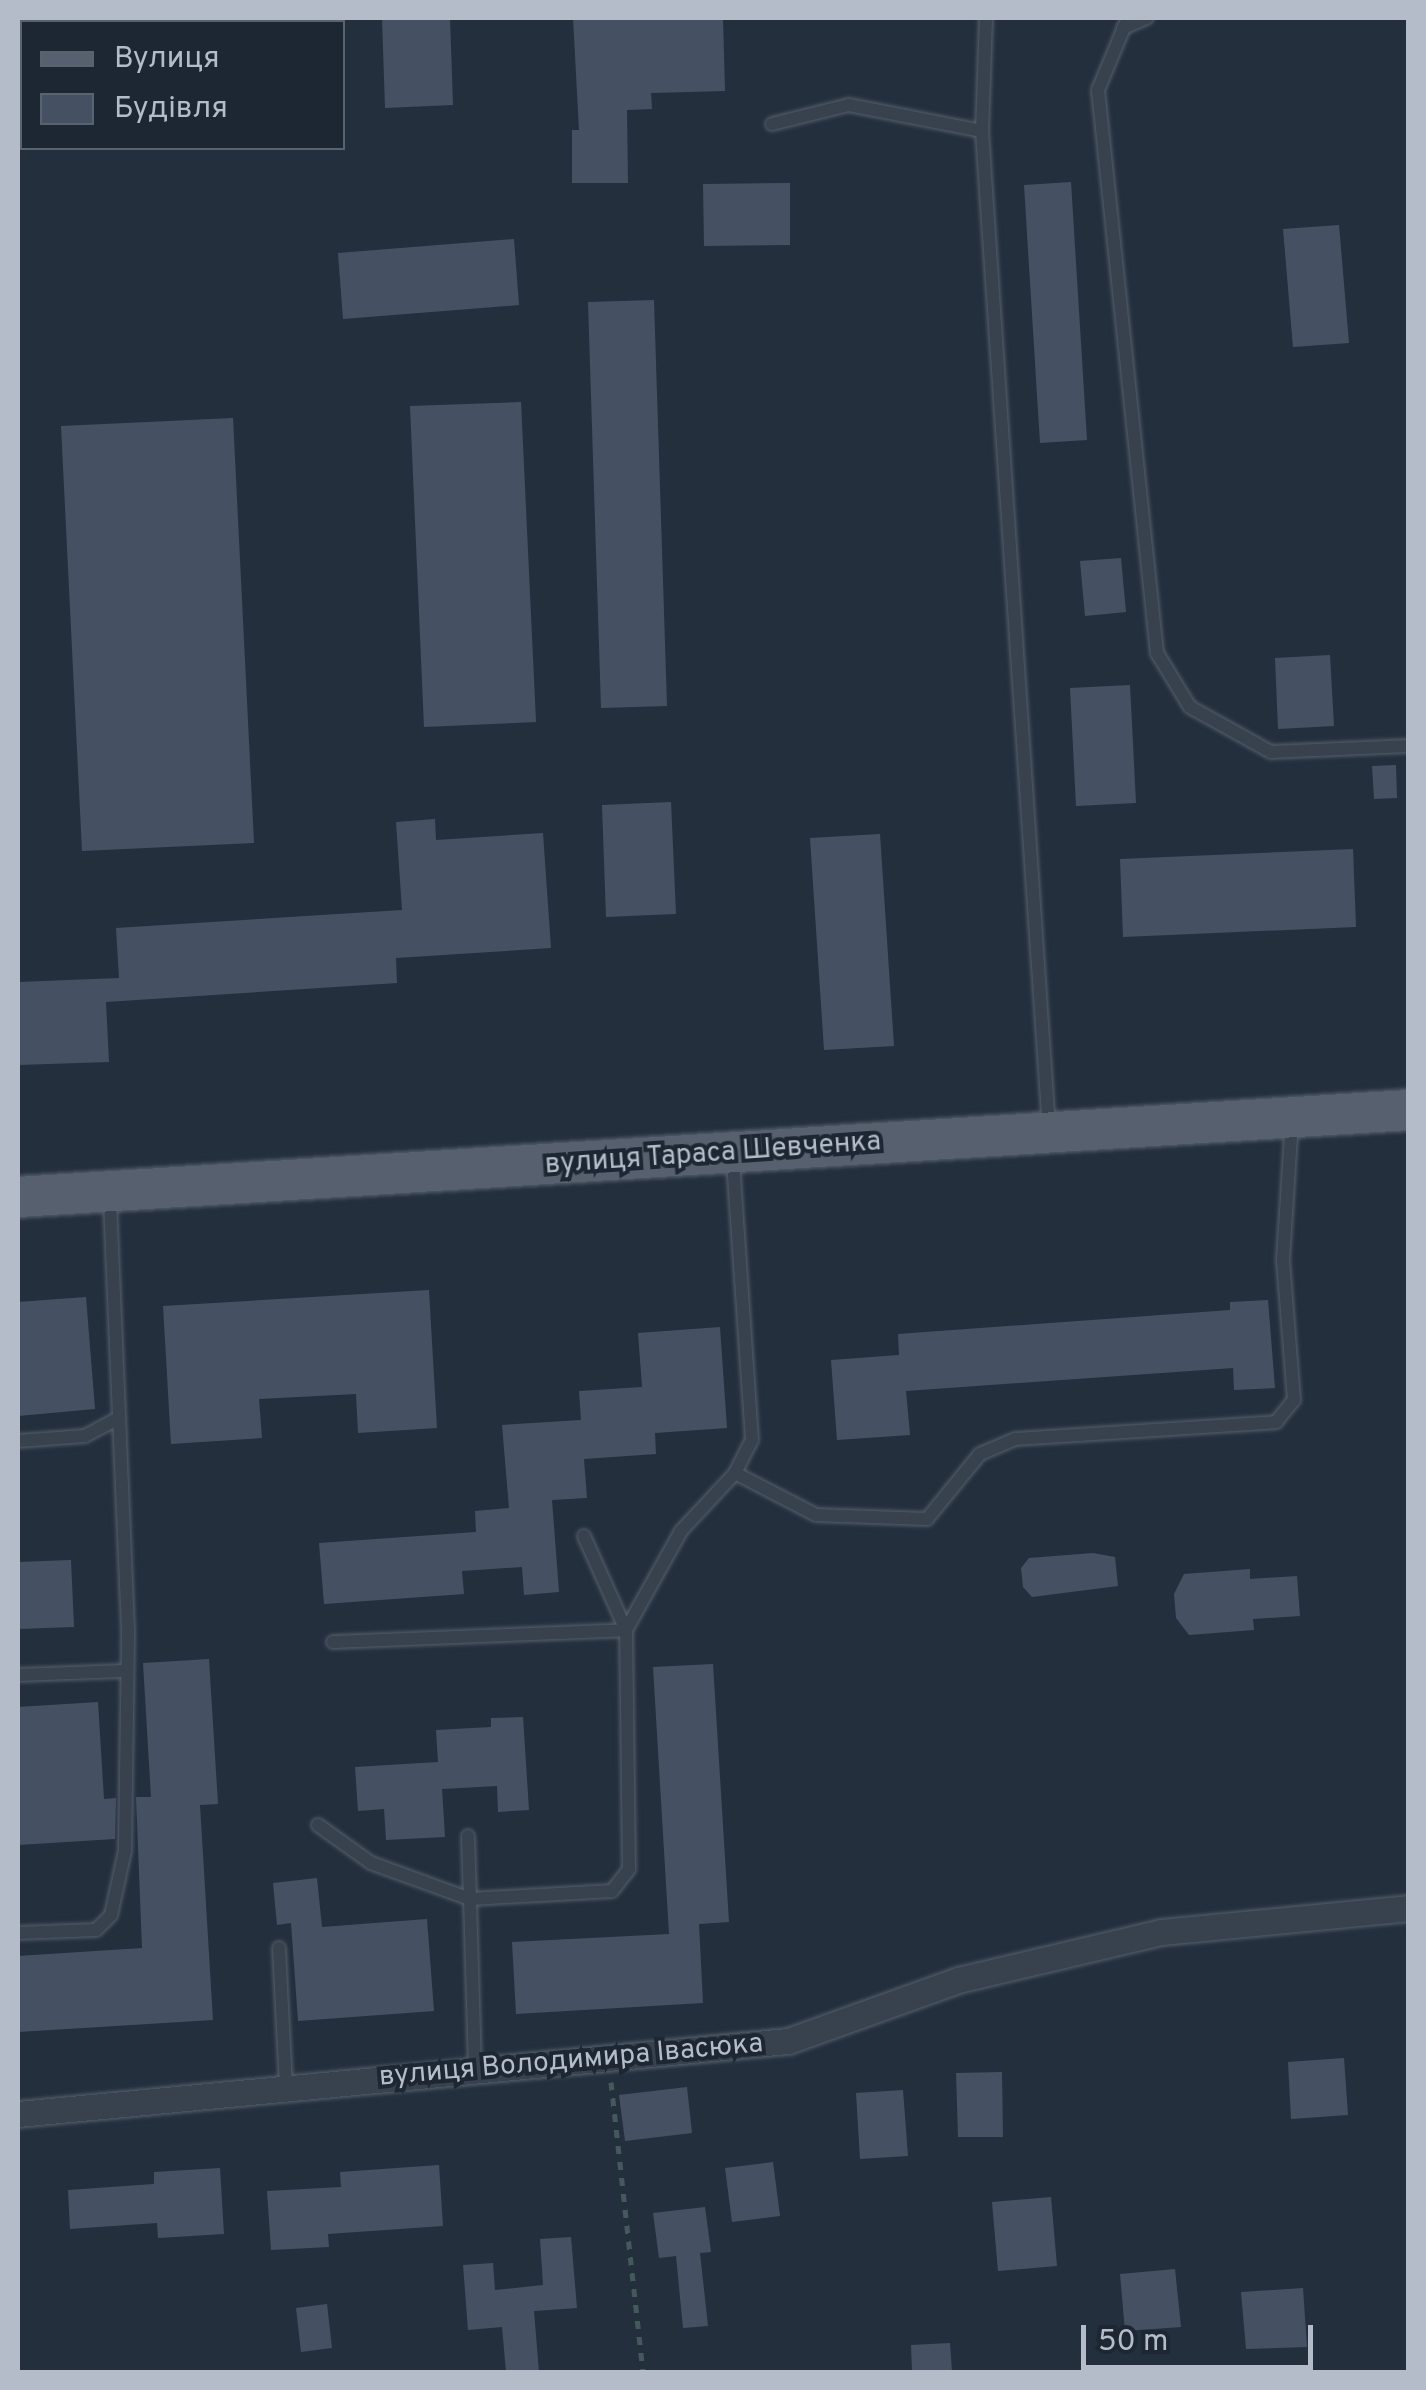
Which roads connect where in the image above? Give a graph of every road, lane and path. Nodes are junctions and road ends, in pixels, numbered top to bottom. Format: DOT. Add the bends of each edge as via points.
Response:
graph roads {
  1 [pos="986,18"];
  2 [pos="1146,18"];
  3 [pos="1126,23"];
  4 [pos="772,124"];
  5 [pos="982,131"];
  6 [pos="1408,746"];
  7 [pos="1408,1110"];
  8 [pos="1293,1117"];
  9 [pos="1050,1132"];
  10 [pos="732,1152"];
  11 [pos="110,1192"];
  12 [pos="18,1197"];
  13 [pos="119,1418"];
  14 [pos="18,1441"];
  15 [pos="735,1474"];
  16 [pos="584,1536"];
  17 [pos="626,1630"];
  18 [pos="333,1642"];
  19 [pos="124,1671"];
  20 [pos="18,1675"];
  21 [pos="318,1825"];
  22 [pos="468,1836"];
  23 [pos="470,1899"];
  24 [pos="1408,1908"];
  25 [pos="18,1932"];
  26 [pos="279,1948"];
  27 [pos="608,2062"];
  28 [pos="474,2068"];
  29 [pos="286,2087"];
  30 [pos="18,2114"];
  31 [pos="644,2372"];
  1 -- 5 [label="lane"];
  2 -- 3 [label="lane"];
  3 -- 6 [label="lane" via="1098,90 1157,654 1190,707 1270,752"];
  4 -- 5 [label="lane" via="849,105"];
  5 -- 9 [label="lane"];
  7 -- 8 [label="main road, вулиця Тараса Шевченка"];
  8 -- 9 [label="main road, вулиця Тараса Шевченка"];
  8 -- 15 [label="lane" via="1284,1259 1294,1400 1276,1422 1016,1439 980,1454 927,1518 816,1515"];
  9 -- 10 [label="main road, вулиця Тараса Шевченка"];
  10 -- 11 [label="main road, вулиця Тараса Шевченка"];
  10 -- 15 [label="lane" via="752,1440"];
  11 -- 12 [label="main road, вулиця Тараса Шевченка"];
  11 -- 13 [label="lane"];
  13 -- 14 [label="lane" via="85,1436"];
  13 -- 19 [label="lane"];
  15 -- 17 [label="lane" via="681,1532"];
  16 -- 17 [label="lane"];
  17 -- 18 [label="lane"];
  17 -- 23 [label="lane" via="629,1869 612,1891"];
  19 -- 20 [label="lane"];
  19 -- 25 [label="lane" via="125,1851 111,1915 96,1930"];
  21 -- 23 [label="lane" via="371,1863"];
  22 -- 23 [label="lane"];
  23 -- 28 [label="lane"];
  24 -- 27 [label="street, вулиця Володимира Івасюка" via="1161,1932 958,1980 788,2041"];
  26 -- 29 [label="lane"];
  27 -- 28 [label="street, вулиця Володимира Івасюка"];
  27 -- 31 [label="path"];
  28 -- 29 [label="street, вулиця Володимира Івасюка"];
  29 -- 30 [label="street, вулиця Володимира Івасюка"];
}
